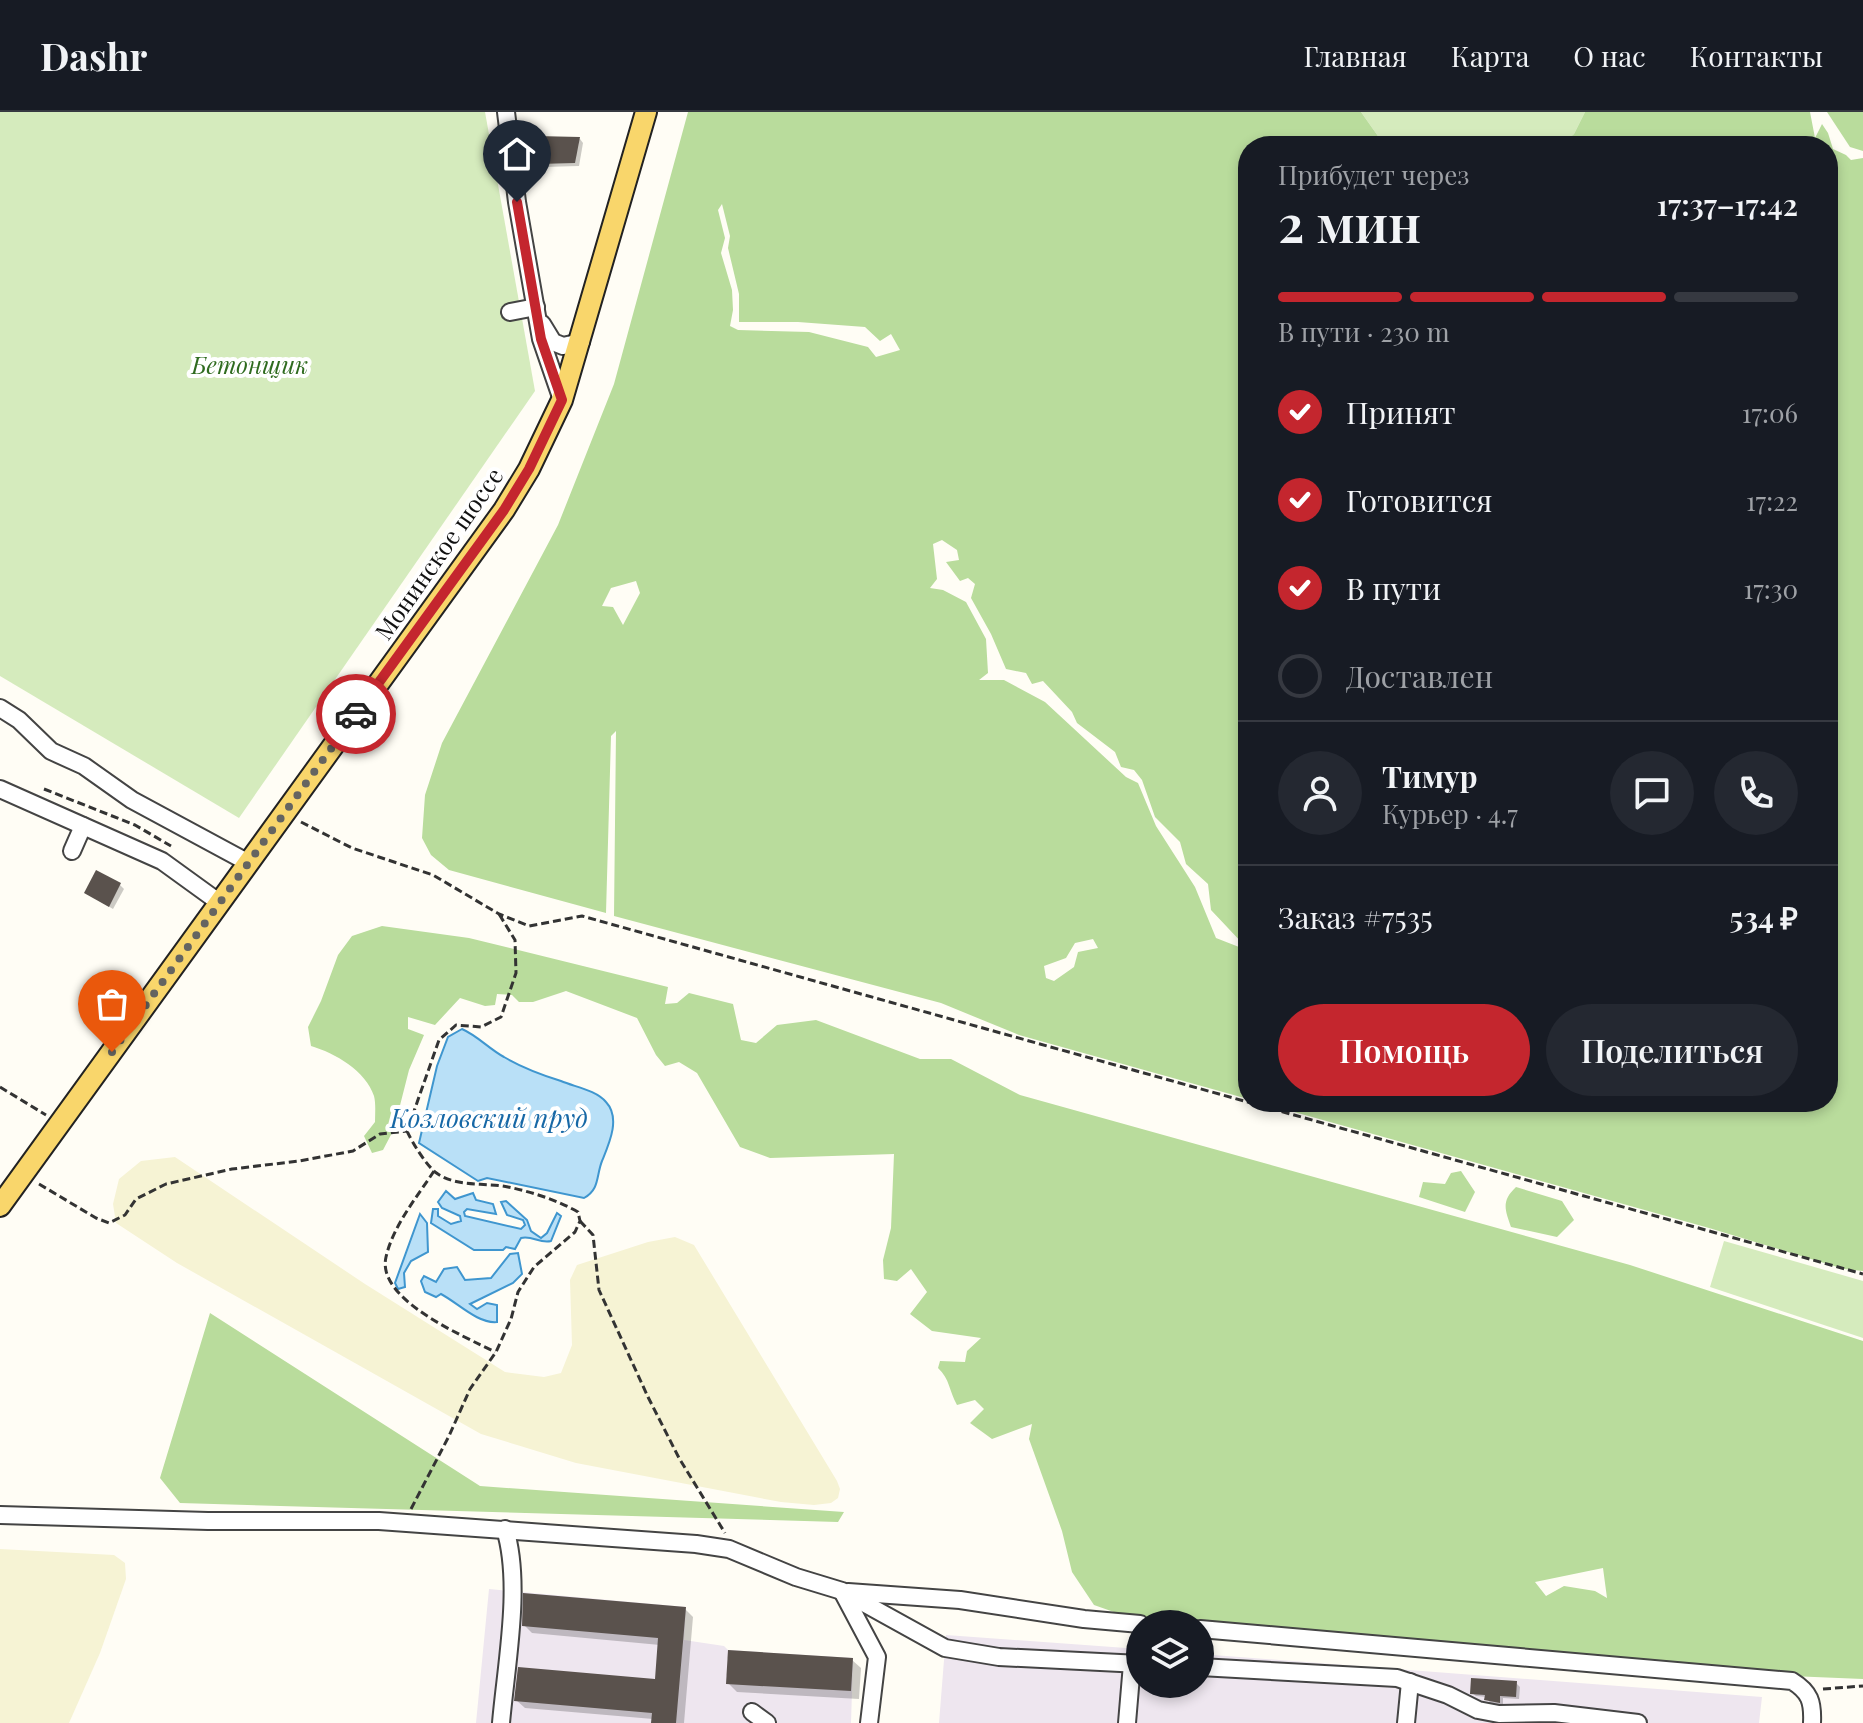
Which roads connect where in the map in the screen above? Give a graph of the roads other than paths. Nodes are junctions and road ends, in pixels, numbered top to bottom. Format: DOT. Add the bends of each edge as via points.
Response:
graph roads {
  1 [pos="506,112"];
  2 [pos="646,112"];
  3 [pos="536,310"];
  4 [pos="510,312"];
  5 [pos="581,342"];
  6 [pos="562,400"];
  7 [pos="0,708"];
  8 [pos="0,789"];
  9 [pos="83,826"];
  10 [pos="72,851"];
  11 [pos="247,862"];
  12 [pos="220,903"];
  13 [pos="0,1206"];
  14 [pos="0,1515"];
  15 [pos="505,1529"];
  16 [pos="842,1591"];
  17 [pos="1126,1623"];
  18 [pos="1214,1630"];
  19 [pos="1126,1663"];
  20 [pos="1214,1668"];
  21 [pos="1410,1682"];
  22 [pos="1131,1698"];
  23 [pos="752,1712"];
  24 [pos="501,1723"];
  25 [pos="767,1723"];
  26 [pos="869,1723"];
  27 [pos="1127,1723"];
  28 [pos="1406,1723"];
  29 [pos="1638,1723"];
  30 [pos="1812,1723"];
  1 -- 3 [label="street"];
  2 -- 5 [label="main road, Монинское шоссе"];
  3 -- 4 [label="street"];
  3 -- 5 [label="street" via="553,342"];
  3 -- 6 [label="street"];
  5 -- 6 [label="main road, Монинское шоссе"];
  6 -- 11 [label="main road, Монинское шоссе" via="504,510"];
  7 -- 11 [label="street" via="51,751"];
  8 -- 9 [label="street"];
  9 -- 10 [label="street"];
  9 -- 12 [label="street" via="162,861"];
  11 -- 12 [label="main road, Монинское шоссе"];
  12 -- 13 [label="main road, Монинское шоссе"];
  14 -- 15 [label="street"];
  15 -- 16 [label="street" via="729,1549"];
  15 -- 24 [label="street" via="512,1551 512,1592"];
  16 -- 17 [label="street" via="960,1600"];
  16 -- 19 [label="street" via="945,1648 999,1657"];
  16 -- 26 [label="street" via="877,1657"];
  18 -- 30 [label="street" via="1792,1681 1806,1690 1813,1704"];
  20 -- 21 [label="street"];
  21 -- 28 [label="street"];
  21 -- 29 [label="street" via="1499,1714 1554,1713"];
  22 -- 27 [label="street"];
  23 -- 25 [label="street"];
}
